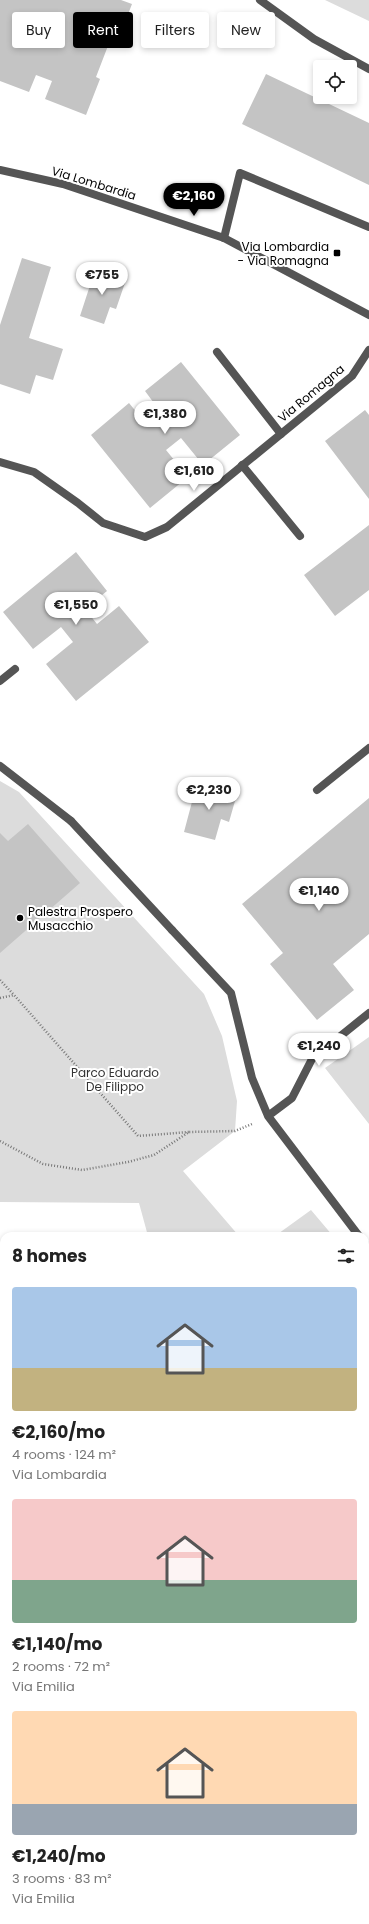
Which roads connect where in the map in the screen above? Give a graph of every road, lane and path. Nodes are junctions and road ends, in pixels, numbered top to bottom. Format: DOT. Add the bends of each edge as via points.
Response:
graph roads {
  1 [pos="260,0"];
  2 [pos="369,68"];
  3 [pos="0,170"];
  4 [pos="369,227"];
  5 [pos="224,238"];
  6 [pos="369,315"];
  7 [pos="369,350"];
  8 [pos="217,352"];
  9 [pos="281,434"];
  10 [pos="0,462"];
  11 [pos="242,465"];
  12 [pos="300,536"];
  13 [pos="15,669"];
  14 [pos="0,681"];
  15 [pos="369,748"];
  16 [pos="0,766"];
  17 [pos="317,790"];
  18 [pos="0,980"];
  19 [pos="14,995"];
  20 [pos="0,998"];
  21 [pos="369,1013"];
  22 [pos="268,1116"];
  23 [pos="189,1132"];
  24 [pos="0,1141"];
  25 [pos="356,1232"];
  1 -- 2 [label="street" via="314,39"];
  3 -- 5 [label="street, Via Lombardia" via="63,184"];
  4 -- 5 [label="street" via="240,173"];
  5 -- 6 [label="street, Via Lombardia"];
  7 -- 9 [label="street, Via Romagna" via="352,376"];
  8 -- 9 [label="street, Via Romagna"];
  9 -- 11 [label="street, Via Romagna"];
  10 -- 11 [label="street, Via Romagna" via="34,472 102,523 145,537 167,527"];
  11 -- 12 [label="street"];
  13 -- 14 [label="street"];
  15 -- 17 [label="street"];
  16 -- 22 [label="street" via="71,821 231,993 252,1078"];
  18 -- 19 [label="path"];
  19 -- 20 [label="path"];
  19 -- 23 [label="path" via="138,1136"];
  21 -- 22 [label="street" via="312,1059 292,1098"];
  22 -- 23 [label="path" via="235,1131"];
  22 -- 25 [label="street"];
  23 -- 24 [label="path" via="154,1155 82,1170 43,1164"];
}
